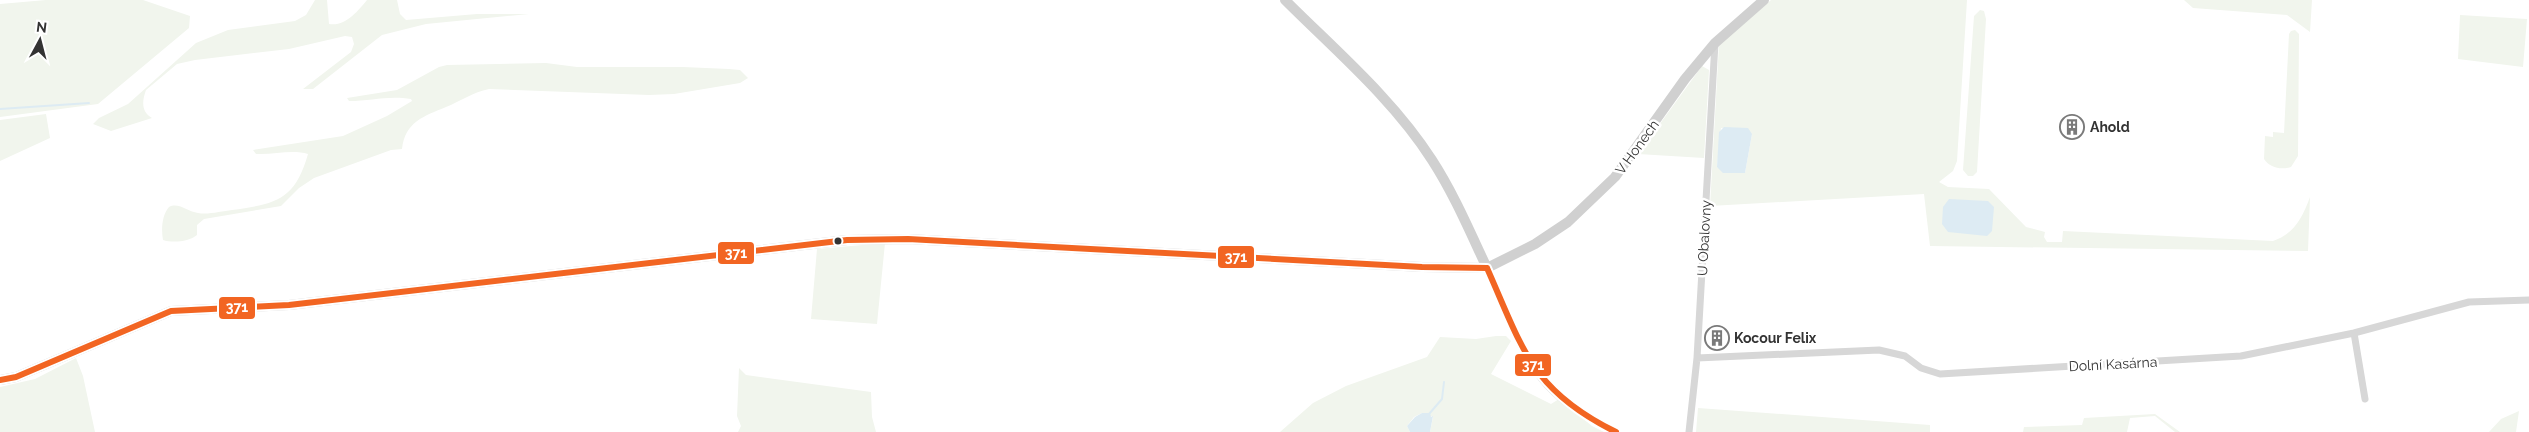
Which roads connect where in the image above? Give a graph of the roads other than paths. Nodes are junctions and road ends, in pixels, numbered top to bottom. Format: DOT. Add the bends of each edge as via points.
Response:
graph roads {
  1 [pos="1285,0"];
  2 [pos="1764,0"];
  3 [pos="1715,43"];
  4 [pos="1487,268"];
  5 [pos="2529,300"];
  6 [pos="2354,333"];
  7 [pos="1697,358"];
  8 [pos="0,380"];
  9 [pos="2365,399"];
  10 [pos="1616,432"];
  11 [pos="1689,432"];
  1 -- 4 [label="street" via="1382,98 1432,159"];
  2 -- 3 [label="street, V Honech"];
  3 -- 4 [label="street, V Honech" via="1598,196 1547,237"];
  3 -- 7 [label="street, U Obalovny"];
  4 -- 8 [label="street" via="1422,268 867,239 289,305 171,312 16,377"];
  4 -- 10 [label="street" via="1523,347 1547,385 1588,418"];
  5 -- 6 [label="street, Dolní Kasárna" via="2469,302"];
  6 -- 7 [label="street, Dolní Kasárna" via="2241,356 1940,374 1921,368 1900,354 1879,350"];
  6 -- 9 [label="street"];
  7 -- 11 [label="street, U Obalovny"];
}
